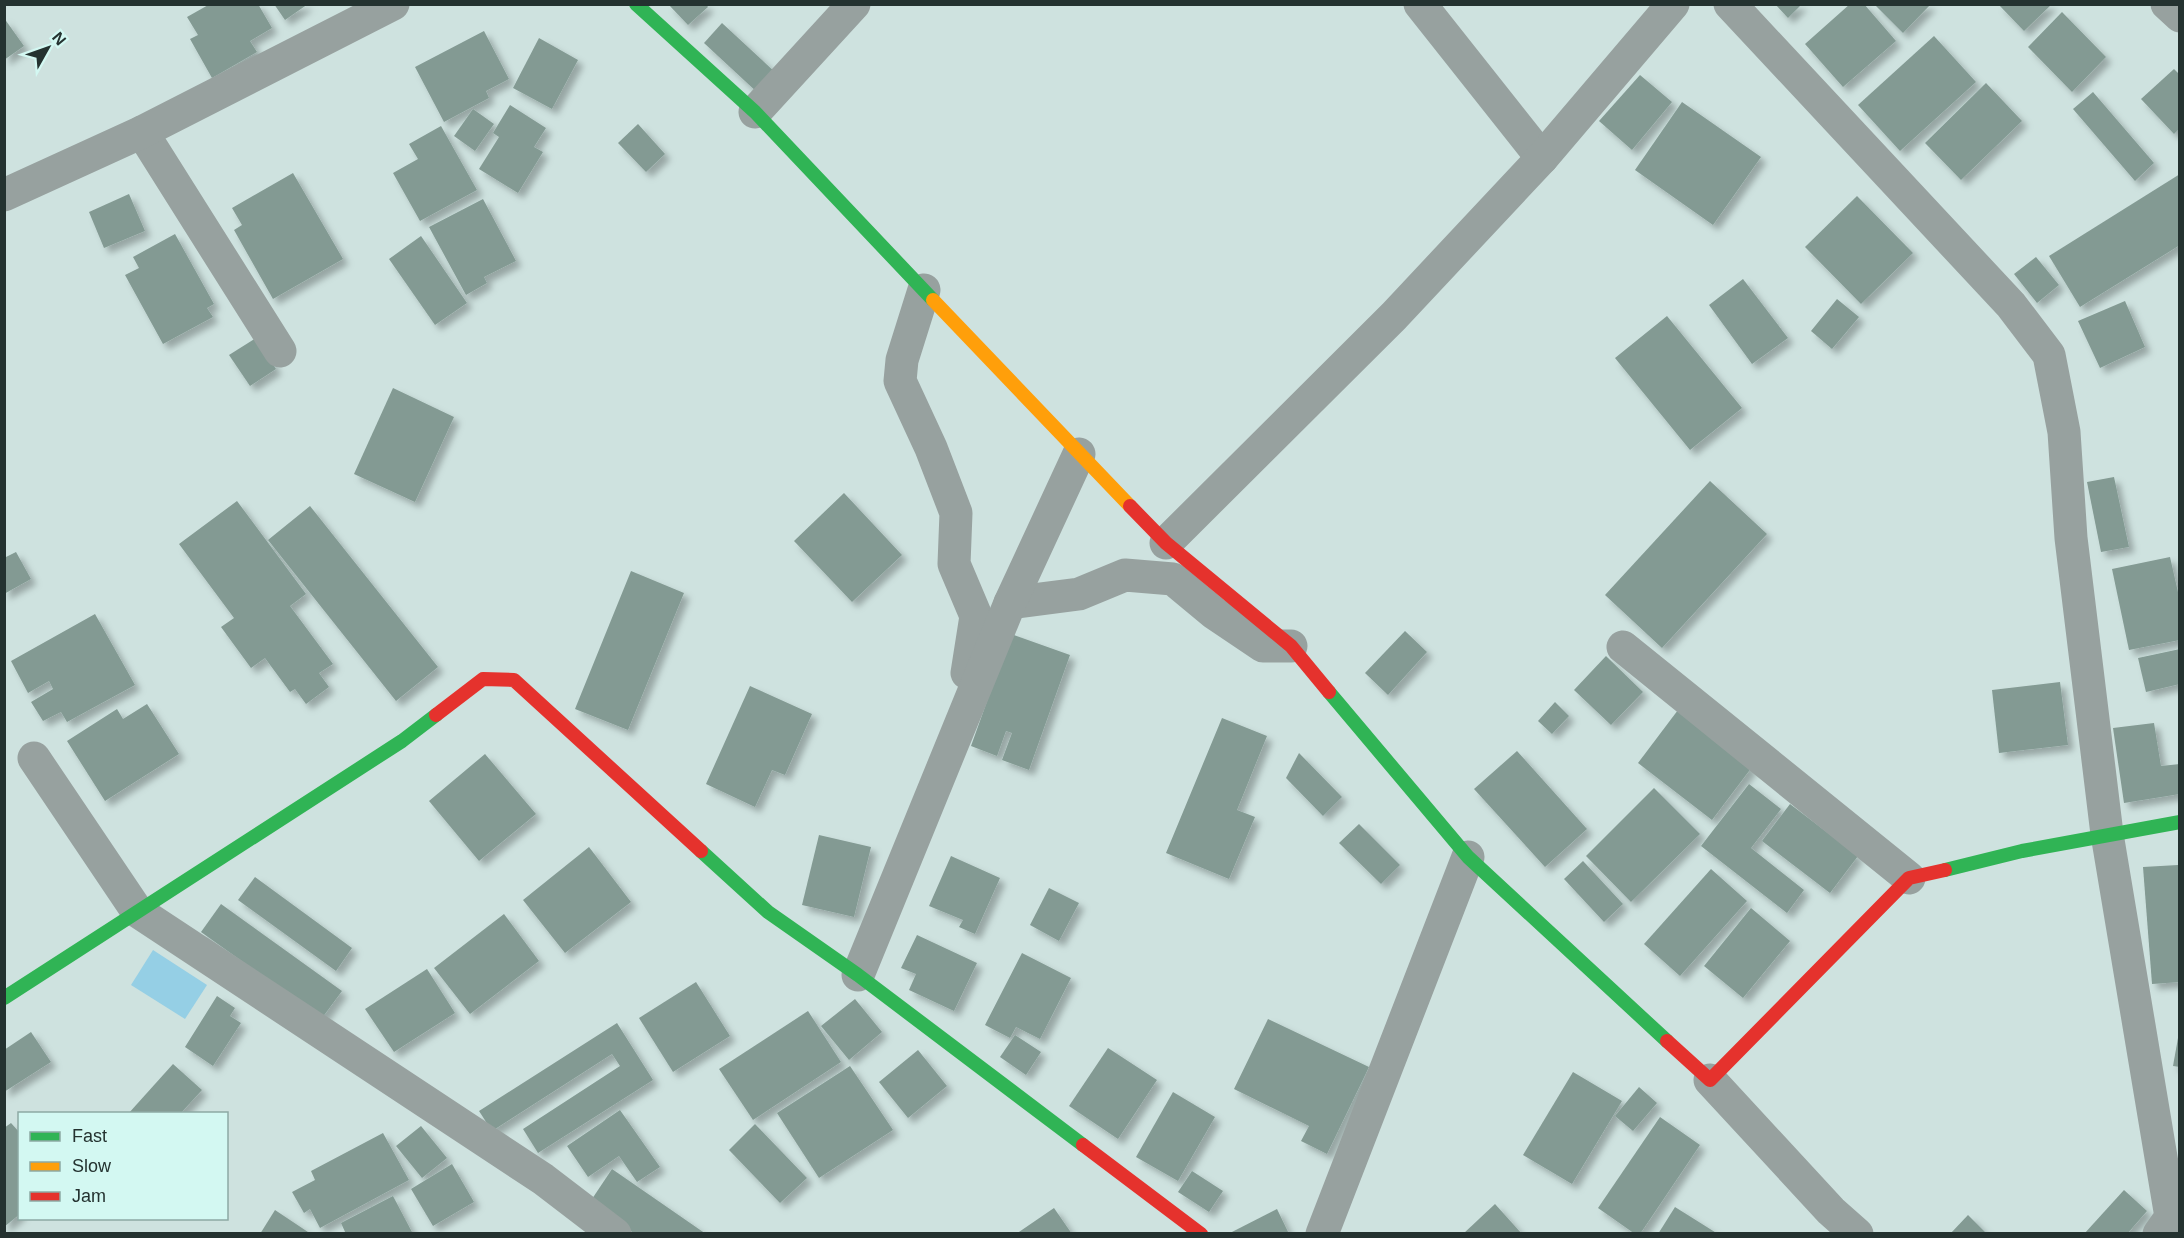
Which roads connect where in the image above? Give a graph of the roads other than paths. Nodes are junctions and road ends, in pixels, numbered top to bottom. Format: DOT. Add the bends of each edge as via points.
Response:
graph roads {
  1 [pos="393,4"];
  2 [pos="636,4"];
  3 [pos="854,4"];
  4 [pos="1420,4"];
  5 [pos="1672,4"];
  6 [pos="1730,4"];
  7 [pos="2168,4"];
  8 [pos="2180,16"];
  9 [pos="755,112"];
  10 [pos="142,132"];
  11 [pos="1542,158"];
  12 [pos="4,195"];
  13 [pos="924,290"];
  14 [pos="280,351"];
  15 [pos="1079,454"];
  16 [pos="1166,543"];
  17 [pos="1010,603"];
  18 [pos="1291,646"];
  19 [pos="1623,647"];
  20 [pos="958,728"];
  21 [pos="34,758"];
  22 [pos="2180,822"];
  23 [pos="2108,834"];
  24 [pos="1468,857"];
  25 [pos="1909,878"];
  26 [pos="137,911"];
  27 [pos="858,975"];
  28 [pos="4,998"];
  29 [pos="1710,1080"];
  30 [pos="1825,1222"];
  31 [pos="615,1233"];
  32 [pos="1201,1233"];
  33 [pos="1322,1233"];
  34 [pos="1857,1233"];
  35 [pos="2158,1233"];
  1 -- 10 [label="street"];
  2 -- 9 [label="street"];
  3 -- 9 [label="street"];
  4 -- 11 [label="street"];
  5 -- 11 [label="street"];
  6 -- 23 [label="street" via="2012,305 2049,355 2064,432 2071,538"];
  7 -- 8 [label="street"];
  9 -- 13 [label="street"];
  10 -- 12 [label="street"];
  10 -- 14 [label="street"];
  11 -- 16 [label="street" via="1394,316"];
  13 -- 15 [label="street"];
  13 -- 20 [label="street" via="902,360 900,381 956,513 954,564 976,616"];
  15 -- 16 [label="street"];
  15 -- 17 [label="street"];
  16 -- 18 [label="street"];
  17 -- 18 [label="street" via="1079,594 1125,575 1173,579 1263,646"];
  17 -- 20 [label="street"];
  18 -- 24 [label="street"];
  19 -- 25 [label="street"];
  20 -- 27 [label="street"];
  21 -- 26 [label="street"];
  22 -- 23 [label="street"];
  23 -- 25 [label="street"];
  23 -- 35 [label="street" via="2171,1217"];
  24 -- 29 [label="street"];
  24 -- 33 [label="street"];
  25 -- 29 [label="street"];
  26 -- 27 [label="street" via="402,741 483,680 514,680 768,912"];
  26 -- 28 [label="street"];
  26 -- 31 [label="street" via="543,1179"];
  27 -- 32 [label="street"];
  29 -- 30 [label="street"];
  30 -- 34 [label="street"];
}
